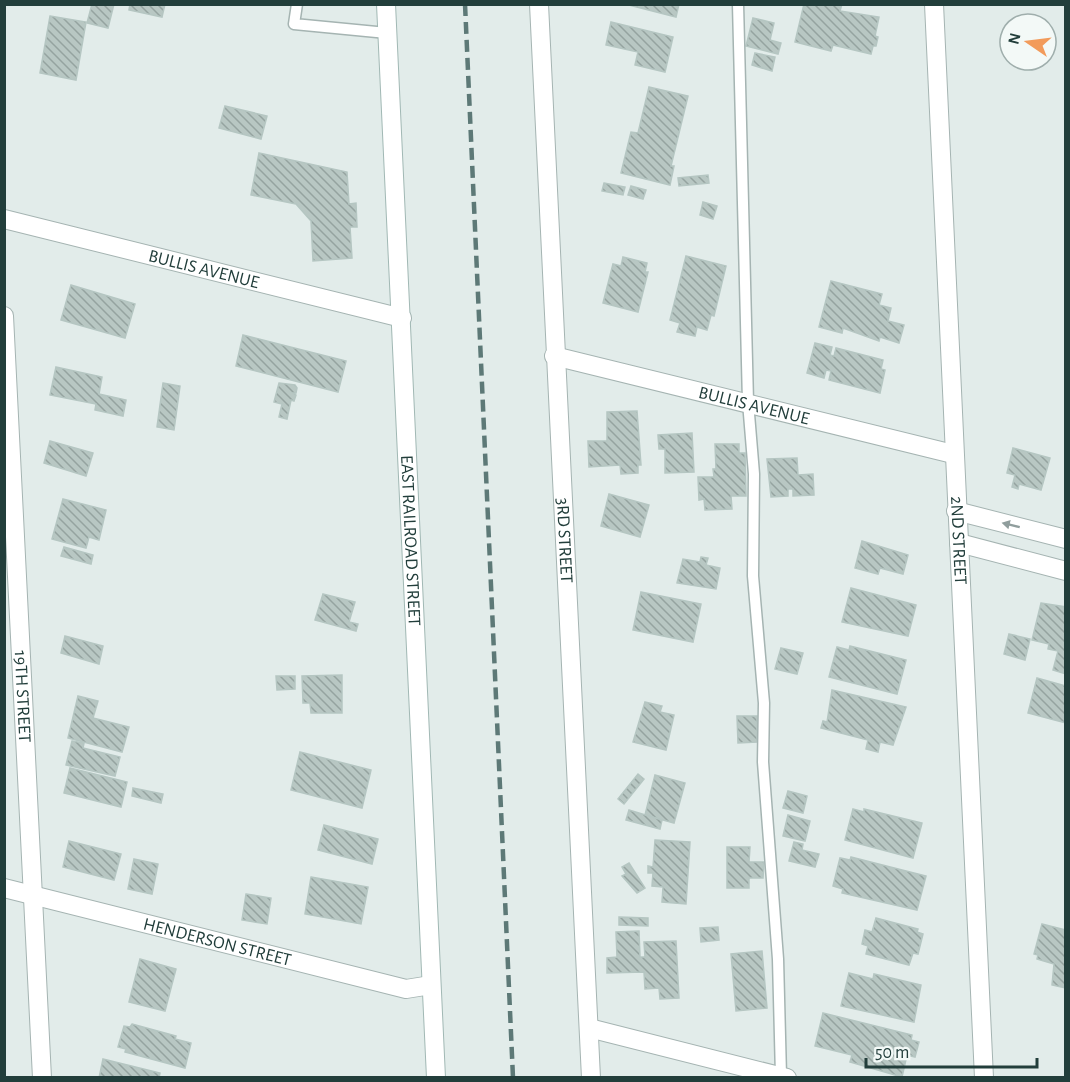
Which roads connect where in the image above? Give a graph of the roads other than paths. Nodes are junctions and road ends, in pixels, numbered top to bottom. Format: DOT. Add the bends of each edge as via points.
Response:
graph roads {
  1 [pos="297,4"];
  2 [pos="386,4"];
  3 [pos="539,4"];
  4 [pos="738,4"];
  5 [pos="934,4"];
  6 [pos="387,33"];
  7 [pos="4,219"];
  8 [pos="4,316"];
  9 [pos="402,318"];
  10 [pos="554,357"];
  11 [pos="748,402"];
  12 [pos="953,454"];
  13 [pos="956,511"];
  14 [pos="1065,539"];
  15 [pos="958,543"];
  16 [pos="1065,571"];
  17 [pos="4,888"];
  18 [pos="34,894"];
  19 [pos="431,985"];
  20 [pos="589,1028"];
  21 [pos="42,1077"];
  22 [pos="436,1077"];
  23 [pos="591,1077"];
  24 [pos="784,1077"];
  25 [pos="984,1077"];
  1 -- 6 [label="lane" via="294,24"];
  2 -- 6 [label="street, EAST RAILROAD STREET"];
  3 -- 10 [label="street, 3RD STREET"];
  4 -- 11 [label="lane"];
  5 -- 12 [label="street, 2ND STREET"];
  6 -- 9 [label="street, EAST RAILROAD STREET"];
  7 -- 9 [label="street, BULLIS AVENUE"];
  8 -- 18 [label="street, 19TH STREET"];
  9 -- 19 [label="street, EAST RAILROAD STREET"];
  10 -- 11 [label="street, BULLIS AVENUE"];
  10 -- 20 [label="street, 3RD STREET"];
  11 -- 12 [label="street, BULLIS AVENUE"];
  11 -- 24 [label="lane" via="754,474 753,576 764,703 763,762"];
  12 -- 13 [label="street, 2ND STREET"];
  14 -- 13 [label="street, one-way"];
  13 -- 15 [label="street, 2ND STREET"];
  15 -- 16 [label="street"];
  15 -- 25 [label="street, 2ND STREET"];
  17 -- 18 [label="street, HENDERSON STREET"];
  18 -- 19 [label="street, HENDERSON STREET" via="406,989"];
  18 -- 21 [label="street, 19TH STREET"];
  19 -- 22 [label="street, EAST RAILROAD STREET"];
  20 -- 23 [label="street, 3RD STREET"];
  20 -- 24 [label="street"];
}
